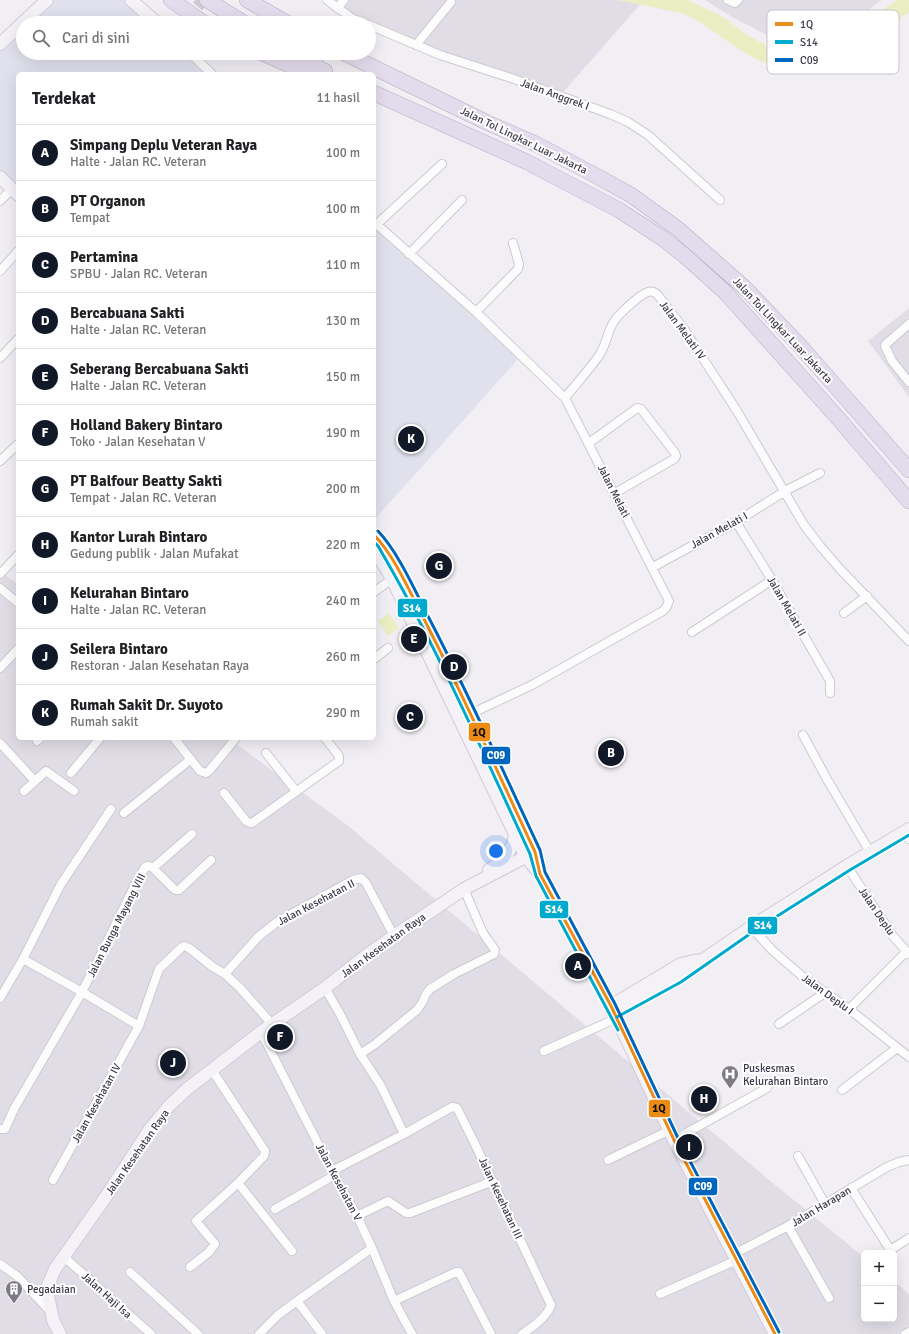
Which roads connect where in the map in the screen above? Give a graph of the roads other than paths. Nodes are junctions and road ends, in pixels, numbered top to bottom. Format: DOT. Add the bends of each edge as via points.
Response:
graph roads {
  1 [pos="47,0"];
  2 [pos="131,0"];
  3 [pos="171,0"];
  4 [pos="207,0"];
  5 [pos="247,0"];
  6 [pos="327,0"];
  7 [pos="344,0"];
  8 [pos="451,2"];
  9 [pos="337,8"];
  10 [pos="30,16"];
  11 [pos="149,16"];
  12 [pos="194,16"];
  13 [pos="233,16"];
  14 [pos="275,16"];
  15 [pos="349,16"];
  16 [pos="376,28"];
  17 [pos="16,29"];
  18 [pos="0,44"];
  19 [pos="416,45"];
  20 [pos="197,60"];
  21 [pos="278,60"];
  22 [pos="306,60"];
  23 [pos="358,60"];
  24 [pos="210,72"];
  25 [pos="323,72"];
  26 [pos="326,72"];
  27 [pos="376,94"];
  28 [pos="442,164"];
  29 [pos="0,177"];
  30 [pos="15,192"];
  31 [pos="462,200"];
  32 [pos="720,200"];
  33 [pos="0,201"];
  34 [pos="376,222"];
  35 [pos="376,224"];
  36 [pos="513,243"];
  37 [pos="16,253"];
  38 [pos="409,254"];
  39 [pos="0,271"];
  40 [pos="476,312"];
  41 [pos="909,324"];
  42 [pos="16,341"];
  43 [pos="1,357"];
  44 [pos="909,382"];
  45 [pos="565,398"];
  46 [pos="589,443"];
  47 [pos="16,446"];
  48 [pos="0,461"];
  49 [pos="909,470"];
  50 [pos="820,473"];
  51 [pos="785,491"];
  52 [pos="615,493"];
  53 [pos="909,501"];
  54 [pos="736,522"];
  55 [pos="376,536"];
  56 [pos="376,554"];
  57 [pos="16,557"];
  58 [pos="653,567"];
  59 [pos="0,574"];
  60 [pos="392,579"];
  61 [pos="772,580"];
  62 [pos="0,588"];
  63 [pos="376,591"];
  64 [pos="867,596"];
  65 [pos="16,601"];
  66 [pos="844,613"];
  67 [pos="692,632"];
  68 [pos="909,641"];
  69 [pos="388,648"];
  70 [pos="16,650"];
  71 [pos="376,657"];
  72 [pos="0,668"];
  73 [pos="830,693"];
  74 [pos="465,717"];
  75 [pos="803,735"];
  76 [pos="98,740"];
  77 [pos="176,740"];
  78 [pos="234,740"];
  79 [pos="326,740"];
  80 [pos="0,742"];
  81 [pos="266,753"];
  82 [pos="191,759"];
  83 [pos="71,773"];
  84 [pos="35,781"];
  85 [pos="24,791"];
  86 [pos="74,791"];
  87 [pos="296,791"];
  88 [pos="224,793"];
  89 [pos="111,809"];
  90 [pos="124,813"];
  91 [pos="908,833"];
  92 [pos="192,834"];
  93 [pos="515,834"];
  94 [pos="870,852"];
  95 [pos="530,854"];
  96 [pos="211,860"];
  97 [pos="847,866"];
  98 [pos="153,868"];
  99 [pos="466,888"];
  100 [pos="751,927"];
  101 [pos="394,936"];
  102 [pos="908,953"];
  103 [pos="23,959"];
  104 [pos="225,974"];
  105 [pos="325,988"];
  106 [pos="82,992"];
  107 [pos="826,992"];
  108 [pos="0,998"];
  109 [pos="849,1009"];
  110 [pos="614,1012"];
  111 [pos="272,1024"];
  112 [pos="779,1024"];
  113 [pos="138,1026"];
  114 [pos="261,1032"];
  115 [pos="897,1048"];
  116 [pos="544,1051"];
  117 [pos="360,1054"];
  118 [pos="909,1057"];
  119 [pos="212,1070"];
  120 [pos="767,1088"];
  121 [pos="842,1090"];
  122 [pos="0,1129"];
  123 [pos="404,1134"];
  124 [pos="672,1135"];
  125 [pos="798,1156"];
  126 [pos="608,1160"];
  127 [pos="909,1160"];
  128 [pos="334,1173"];
  129 [pos="53,1180"];
  130 [pos="493,1181"];
  131 [pos="238,1182"];
  132 [pos="851,1188"];
  133 [pos="824,1204"];
  134 [pos="275,1209"];
  135 [pos="357,1216"];
  136 [pos="788,1226"];
  137 [pos="909,1238"];
  138 [pos="372,1248"];
  139 [pos="292,1251"];
  140 [pos="64,1257"];
  141 [pos="735,1257"];
  142 [pos="0,1264"];
  143 [pos="190,1268"];
  144 [pos="130,1272"];
  145 [pos="660,1294"];
  146 [pos="829,1298"];
  147 [pos="297,1301"];
  148 [pos="394,1301"];
  149 [pos="51,1312"];
  150 [pos="909,1332"];
  151 [pos="60,1334"];
  152 [pos="151,1334"];
  153 [pos="198,1334"];
  154 [pos="260,1334"];
  155 [pos="322,1334"];
  156 [pos="412,1334"];
  157 [pos="491,1334"];
  158 [pos="522,1334"];
  159 [pos="776,1334"];
  160 [pos="905,1334"];
  1 -- 10 [label="main road"];
  2 -- 11 [label="main road"];
  3 -- 12 [label="highway"];
  4 -- 13 [label="highway"];
  5 -- 14 [label="highway"];
  6 -- 9 [label="street"];
  7 -- 9 [label="street"];
  8 -- 19 [label="street"];
  9 -- 15 [label="street"];
  16 -- 19 [label="street, Jalan Anggrek I"];
  17 -- 18 [label="main road"];
  19 -- 32 [label="street, Jalan Anggrek I" via="628,122 648,135"];
  20 -- 24 [label="street"];
  21 -- 25 [label="highway"];
  22 -- 26 [label="highway"];
  23 -- 49 [label="highway, Jalan Tol Lingkar Luar Jakarta" via="584,169 631,195 678,229 746,289"];
  27 -- 53 [label="highway, Jalan Tol Lingkar Luar Jakarta" via="541,169 619,210 662,238 725,292"];
  28 -- 34 [label="street"];
  29 -- 30 [label="main road"];
  30 -- 33 [label="street"];
  31 -- 38 [label="street"];
  35 -- 38 [label="street, Jalan Melati"];
  36 -- 40 [label="street" via="518,269"];
  37 -- 39 [label="street"];
  38 -- 40 [label="street, Jalan Melati"];
  40 -- 45 [label="street, Jalan Melati"];
  41 -- 44 [label="street" via="885,346 892,361"];
  42 -- 43 [label="street"];
  45 -- 46 [label="street, Jalan Melati"];
  45 -- 51 [label="street, Jalan Melati IV" via="602,352 612,325 618,317 639,297 653,292 684,329"];
  46 -- 52 [label="street, Jalan Melati"];
  46 -- 52 [label="street" via="634,409 641,409 676,456 674,460"];
  47 -- 48 [label="street"];
  50 -- 51 [label="street, Jalan Melati I"];
  51 -- 54 [label="street, Jalan Melati I"];
  51 -- 64 [label="street" via="804,525 821,548"];
  52 -- 58 [label="street, Jalan Melati"];
  54 -- 58 [label="street, Jalan Melati I"];
  54 -- 61 [label="street, Jalan Melati II"];
  55 -- 74 [label="main road" via="402,577 452,674"];
  56 -- 60 [label="main road"];
  57 -- 59 [label="street"];
  58 -- 74 [label="street, Jalan Melati" via="669,601 663,611 532,685"];
  60 -- 63 [label="street"];
  60 -- 74 [label="main road"];
  61 -- 67 [label="street"];
  61 -- 73 [label="street, Jalan Melati II" via="830,682"];
  62 -- 65 [label="street"];
  64 -- 66 [label="street"];
  64 -- 68 [label="street"];
  69 -- 71 [label="street"];
  70 -- 72 [label="street"];
  74 -- 93 [label="main road"];
  74 -- 95 [label="main road"];
  75 -- 94 [label="street"];
  76 -- 83 [label="street"];
  77 -- 82 [label="street"];
  78 -- 82 [label="street" via="208,772 203,773"];
  79 -- 87 [label="street" via="339,756 339,761"];
  80 -- 84 [label="street"];
  81 -- 87 [label="street"];
  82 -- 90 [label="street"];
  84 -- 85 [label="street"];
  84 -- 86 [label="street" via="46,771"];
  87 -- 88 [label="street" via="251,823 246,821"];
  89 -- 103 [label="street" via="61,884"];
  91 -- 94 [label="main road"];
  92 -- 98 [label="street"];
  93 -- 95 [label="main road"];
  93 -- 99 [label="main road, Jalan Kesehatan Raya" via="513,844 500,862"];
  94 -- 97 [label="main road"];
  95 -- 99 [label="main road, Jalan Kesehatan Raya"];
  95 -- 110 [label="main road"];
  96 -- 98 [label="street" via="179,890 174,889"];
  97 -- 100 [label="main road"];
  97 -- 102 [label="street, Jalan Deplu" via="892,935"];
  98 -- 106 [label="street, Jalan Bunga Mayang VIII" via="145,868"];
  99 -- 101 [label="main road, Jalan Kesehatan Raya"];
  99 -- 117 [label="street" via="494,954 430,989 417,1010"];
  100 -- 107 [label="street, Jalan Deplu I" via="773,951 802,976"];
  100 -- 110 [label="main road" via="703,960 682,964"];
  101 -- 104 [label="street, Jalan Kesehatan II" via="361,878 277,922 258,937"];
  101 -- 105 [label="main road, Jalan Kesehatan Raya"];
  102 -- 109 [label="street"];
  103 -- 106 [label="street"];
  103 -- 108 [label="street"];
  104 -- 111 [label="street, Jalan Kesehatan IV"];
  104 -- 113 [label="street, Jalan Kesehatan IV" via="188,948 182,947 159,969"];
  105 -- 111 [label="main road, Jalan Kesehatan Raya"];
  105 -- 117 [label="street"];
  106 -- 113 [label="street"];
  106 -- 122 [label="street" via="5,1129"];
  107 -- 109 [label="street, Jalan Deplu I"];
  107 -- 112 [label="street"];
  109 -- 115 [label="street, Jalan Deplu I"];
  110 -- 116 [label="street"];
  110 -- 124 [label="main road"];
  111 -- 114 [label="main road, Jalan Kesehatan Raya"];
  113 -- 129 [label="street, Jalan Kesehatan IV"];
  114 -- 119 [label="main road, Jalan Kesehatan Raya"];
  114 -- 128 [label="street, Jalan Kesehatan V"];
  115 -- 118 [label="street, Jalan Deplu I"];
  115 -- 121 [label="street"];
  117 -- 123 [label="street" via="381,1086"];
  119 -- 131 [label="street" via="265,1151 264,1156"];
  119 -- 140 [label="main road, Jalan Kesehatan Raya" via="169,1106 150,1129"];
  120 -- 124 [label="street"];
  123 -- 128 [label="street, Jalan Kesehatan III"];
  123 -- 130 [label="street, Jalan Kesehatan III" via="455,1107"];
  124 -- 126 [label="street"];
  124 -- 141 [label="main road"];
  125 -- 133 [label="street"];
  127 -- 132 [label="street, Jalan Harapan" via="887,1167"];
  128 -- 134 [label="street, Jalan Kesehatan III"];
  128 -- 135 [label="street, Jalan Kesehatan V"];
  130 -- 135 [label="street" via="410,1212 406,1213 388,1201"];
  130 -- 158 [label="street, Jalan Kesehatan III" via="551,1305 545,1315"];
  131 -- 139 [label="street"];
  131 -- 143 [label="street" via="196,1221 215,1244"];
  132 -- 133 [label="street, Jalan Harapan"];
  132 -- 137 [label="street" via="889,1248"];
  133 -- 136 [label="street, Jalan Harapan"];
  135 -- 138 [label="street, Jalan Kesehatan V"];
  136 -- 141 [label="street, Jalan Harapan"];
  136 -- 146 [label="street"];
  138 -- 147 [label="street"];
  138 -- 148 [label="street, Jalan Kesehatan V"];
  140 -- 149 [label="main road, Jalan Kesehatan Raya" via="48,1285"];
  140 -- 152 [label="street, Jalan Haji Isa"];
  141 -- 145 [label="street, Jalan Harapan"];
  141 -- 159 [label="main road"];
  142 -- 149 [label="street" via="17,1276"];
  144 -- 153 [label="street"];
  147 -- 154 [label="street" via="278,1315"];
  147 -- 155 [label="street"];
  148 -- 156 [label="street, Jalan Kesehatan V"];
  148 -- 157 [label="street" via="459,1272"];
  149 -- 151 [label="main road, Jalan Kesehatan Raya"];
  150 -- 160 [label="street"];
}
